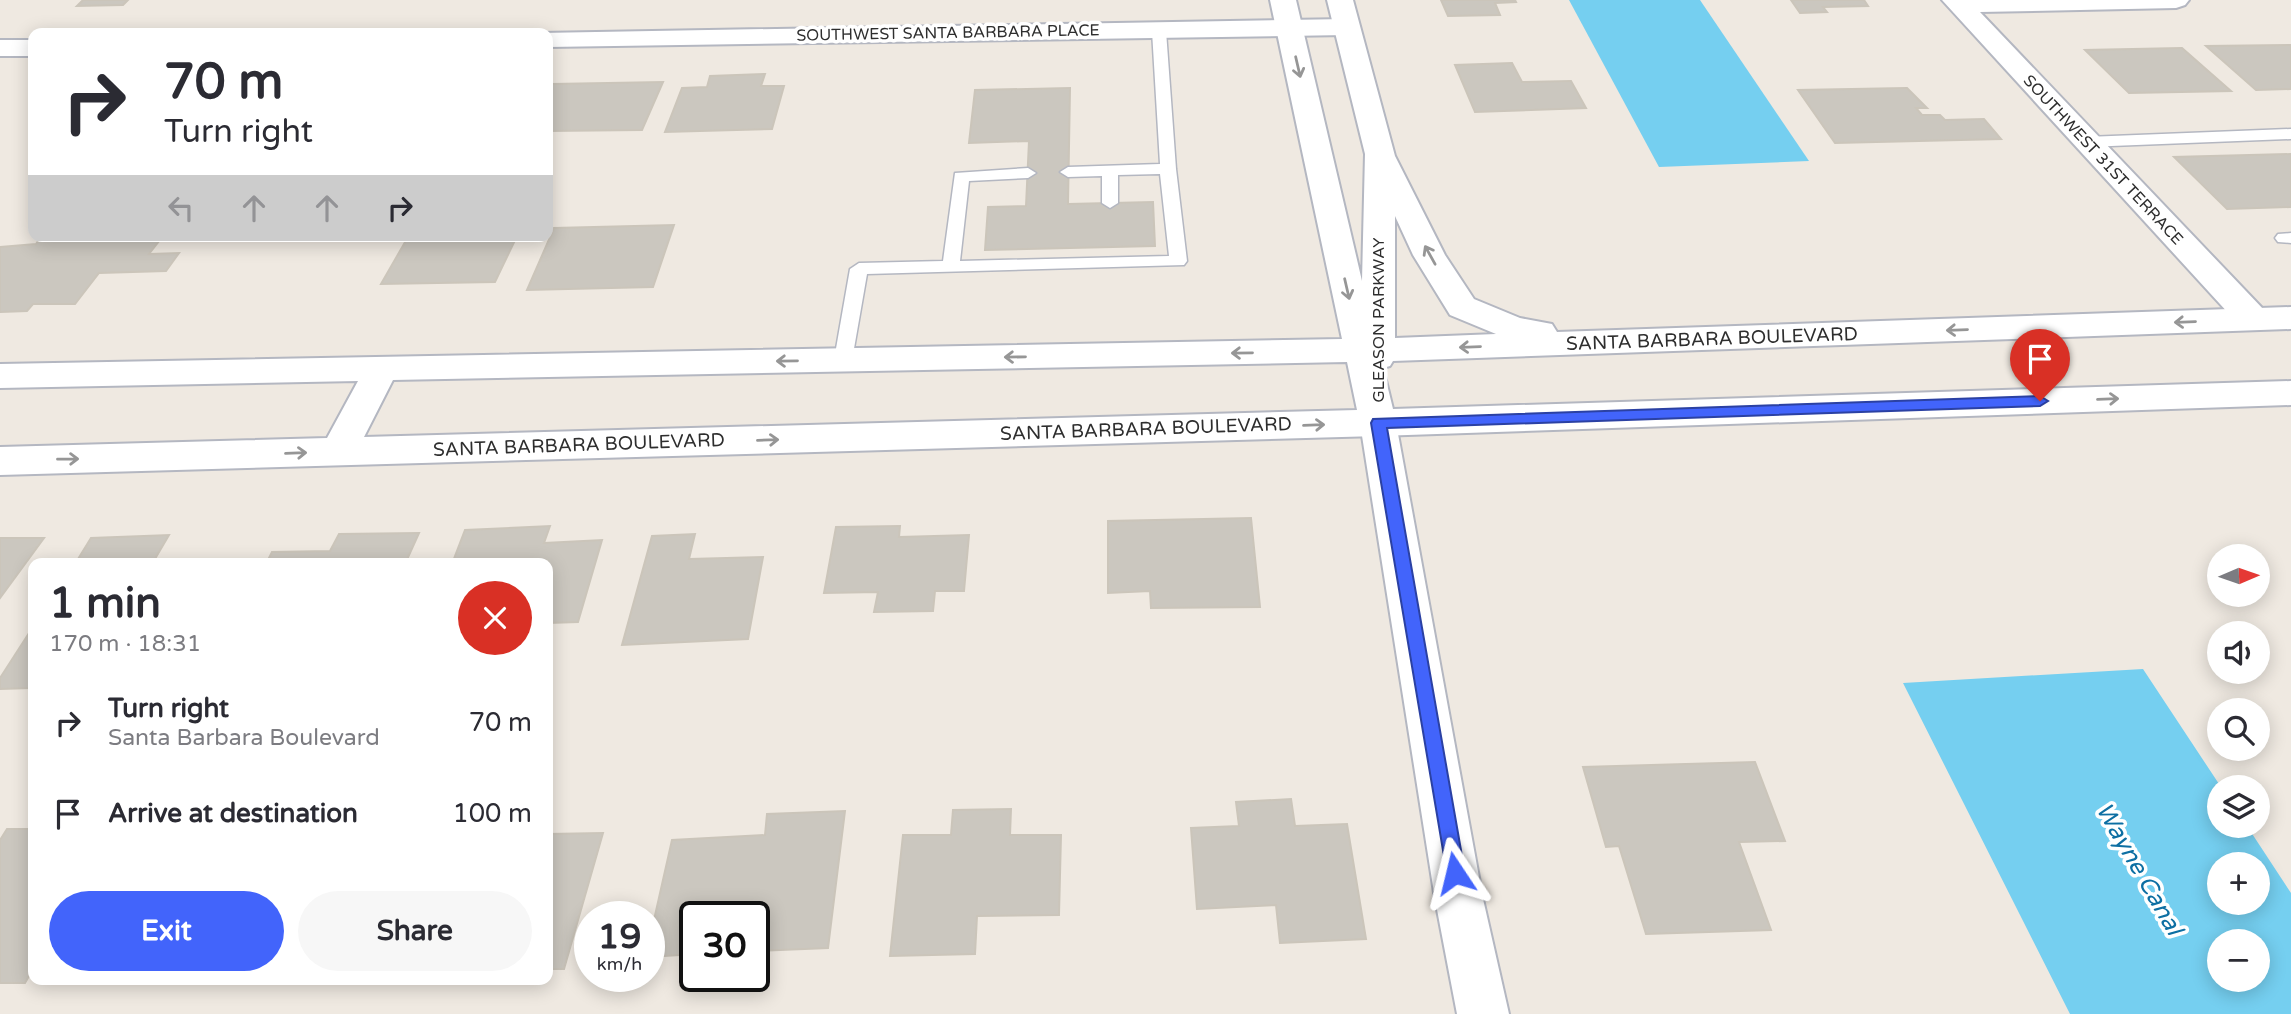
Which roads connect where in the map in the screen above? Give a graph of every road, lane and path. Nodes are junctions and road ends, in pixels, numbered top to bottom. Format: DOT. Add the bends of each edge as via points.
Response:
graph roads {
  1 [pos="1340,0"];
  2 [pos="2176,0"];
  3 [pos="1957,2"];
  4 [pos="1286,14"];
  5 [pos="1348,27"];
  6 [pos="1159,31"];
  7 [pos="553,39"];
  8 [pos="0,48"];
  9 [pos="28,48"];
  10 [pos="2291,134"];
  11 [pos="2086,142"];
  12 [pos="1380,154"];
  13 [pos="1168,169"];
  14 [pos="1110,171"];
  15 [pos="1069,172"];
  16 [pos="1028,173"];
  17 [pos="1110,203"];
  18 [pos="951,268"];
  19 [pos="2291,318"];
  20 [pos="2253,320"];
  21 [pos="1611,342"];
  22 [pos="1370,350"];
  23 [pos="843,360"];
  24 [pos="382,369"];
  25 [pos="0,376"];
  26 [pos="2291,393"];
  27 [pos="1378,423"];
  28 [pos="338,452"];
  29 [pos="0,461"];
  30 [pos="1483,1014"];
  1 -- 5 [label="main road, GLEASON PARKWAY"];
  2 -- 3 [label="main road"];
  3 -- 11 [label="main road, SOUTHWEST 31ST TERRACE"];
  4 -- 5 [label="main road, SOUTHWEST SANTA BARBARA PLACE"];
  4 -- 6 [label="main road, SOUTHWEST SANTA BARBARA PLACE"];
  4 -- 22 [label="main road, GLEASON PARKWAY, one-way"];
  5 -- 12 [label="main road, GLEASON PARKWAY"];
  6 -- 7 [label="main road, SOUTHWEST SANTA BARBARA PLACE"];
  6 -- 13 [label="lane"];
  8 -- 9 [label="main road"];
  10 -- 11 [label="lane"];
  11 -- 20 [label="main road, SOUTHWEST 31ST TERRACE"];
  21 -- 12 [label="main road, one-way" via="1514,329 1462,307 1429,255"];
  12 -- 22 [label="main road, GLEASON PARKWAY"];
  13 -- 14 [label="lane"];
  13 -- 18 [label="lane" via="1178,261 1112,255 1043,256"];
  14 -- 15 [label="lane"];
  14 -- 17 [label="lane"];
  16 -- 18 [label="lane" via="961,176"];
  18 -- 23 [label="lane" via="859,270"];
  19 -- 20 [label="main road, SANTA BARBARA BOULEVARD"];
  20 -- 21 [label="main road, SANTA BARBARA BOULEVARD, one-way"];
  21 -- 22 [label="main road, SANTA BARBARA BOULEVARD, one-way"];
  22 -- 23 [label="main road, SANTA BARBARA BOULEVARD, one-way"];
  22 -- 27 [label="main road, GLEASON PARKWAY"];
  23 -- 24 [label="main road, SANTA BARBARA BOULEVARD, one-way"];
  24 -- 25 [label="main road, SANTA BARBARA BOULEVARD"];
  24 -- 28 [label="main road"];
  27 -- 26 [label="main road, SANTA BARBARA BOULEVARD, one-way"];
  28 -- 27 [label="main road, SANTA BARBARA BOULEVARD, one-way"];
  27 -- 30 [label="main road, GLEASON PARKWAY" via="1459,899"];
  29 -- 28 [label="main road, SANTA BARBARA BOULEVARD, one-way"];
}
